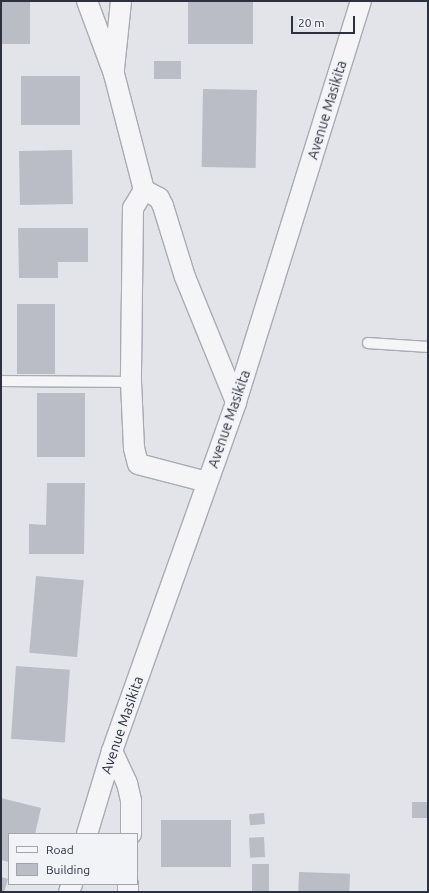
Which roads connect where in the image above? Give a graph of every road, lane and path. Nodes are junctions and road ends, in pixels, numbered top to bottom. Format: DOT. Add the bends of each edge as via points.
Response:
graph roads {
  1 [pos="87,1"];
  2 [pos="121,1"];
  3 [pos="360,1"];
  4 [pos="114,74"];
  5 [pos="144,190"];
  6 [pos="368,343"];
  7 [pos="428,347"];
  8 [pos="1,381"];
  9 [pos="131,382"];
  10 [pos="236,402"];
  11 [pos="208,482"];
  12 [pos="112,751"];
  13 [pos="87,833"];
  14 [pos="131,833"];
  1 -- 4 [label="street"];
  2 -- 4 [label="street"];
  3 -- 10 [label="street, Avenue Masikita"];
  4 -- 5 [label="street"];
  5 -- 9 [label="street" via="133,208"];
  5 -- 10 [label="street" via="159,198 163,206 185,277"];
  6 -- 7 [label="lane"];
  8 -- 9 [label="lane"];
  9 -- 11 [label="street" via="138,464"];
  10 -- 11 [label="street, Avenue Masikita"];
  11 -- 12 [label="street, Avenue Masikita"];
  12 -- 13 [label="street, Avenue Masikita"];
  12 -- 14 [label="street" via="127,783 132,801"];
}
